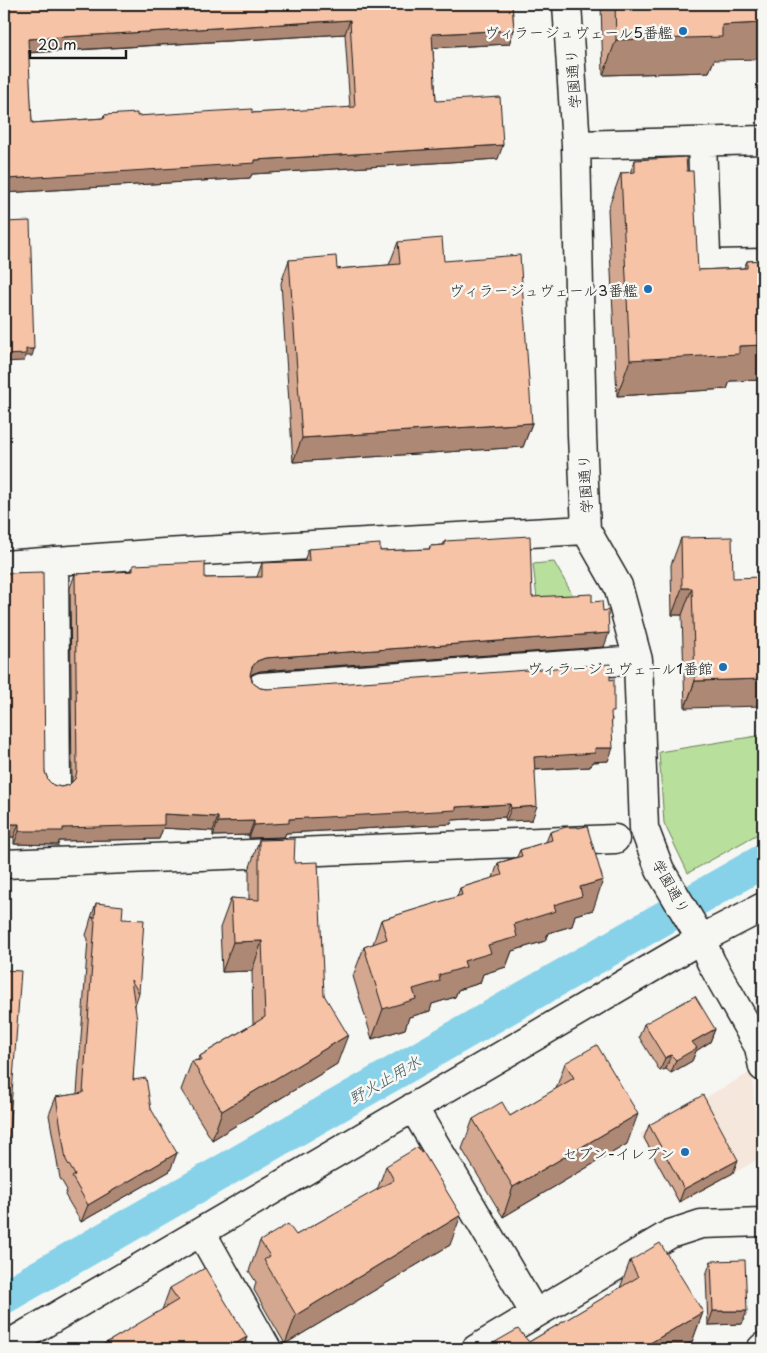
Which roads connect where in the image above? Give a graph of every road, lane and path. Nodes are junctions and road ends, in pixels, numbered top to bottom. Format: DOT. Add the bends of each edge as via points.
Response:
graph roads {
  1 [pos="567,4"];
  2 [pos="763,140"];
  3 [pos="702,142"];
  4 [pos="576,145"];
  5 [pos="763,263"];
  6 [pos="586,530"];
  7 [pos="54,561"];
  8 [pos="4,565"];
  9 [pos="638,660"];
  10 [pos="261,687"];
  11 [pos="56,785"];
  12 [pos="615,839"];
  13 [pos="4,864"];
  14 [pos="763,907"];
  15 [pos="696,929"];
  16 [pos="763,1067"];
  17 [pos="414,1107"];
  18 [pos="763,1222"];
  19 [pos="201,1232"];
  20 [pos="536,1314"];
  21 [pos="4,1347"];
  22 [pos="266,1349"];
  23 [pos="476,1349"];
  1 -- 4 [label="street, 学園通り"];
  2 -- 3 [label="street"];
  3 -- 4 [label="street"];
  3 -- 5 [label="street" via="708,261 717,264"];
  4 -- 6 [label="street, 学園通り"];
  6 -- 7 [label="street"];
  6 -- 9 [label="street, 学園通り" via="618,586"];
  7 -- 8 [label="street"];
  7 -- 11 [label="street"];
  9 -- 10 [label="street"];
  9 -- 15 [label="street, 学園通り" via="644,828 660,870"];
  12 -- 13 [label="street"];
  14 -- 15 [label="street"];
  15 -- 16 [label="street, 学園通り" via="759,1047"];
  15 -- 17 [label="street"];
  17 -- 19 [label="street"];
  17 -- 20 [label="street"];
  18 -- 20 [label="street" via="701,1224 670,1234"];
  19 -- 21 [label="street"];
  19 -- 22 [label="street"];
  20 -- 23 [label="street"];
}
